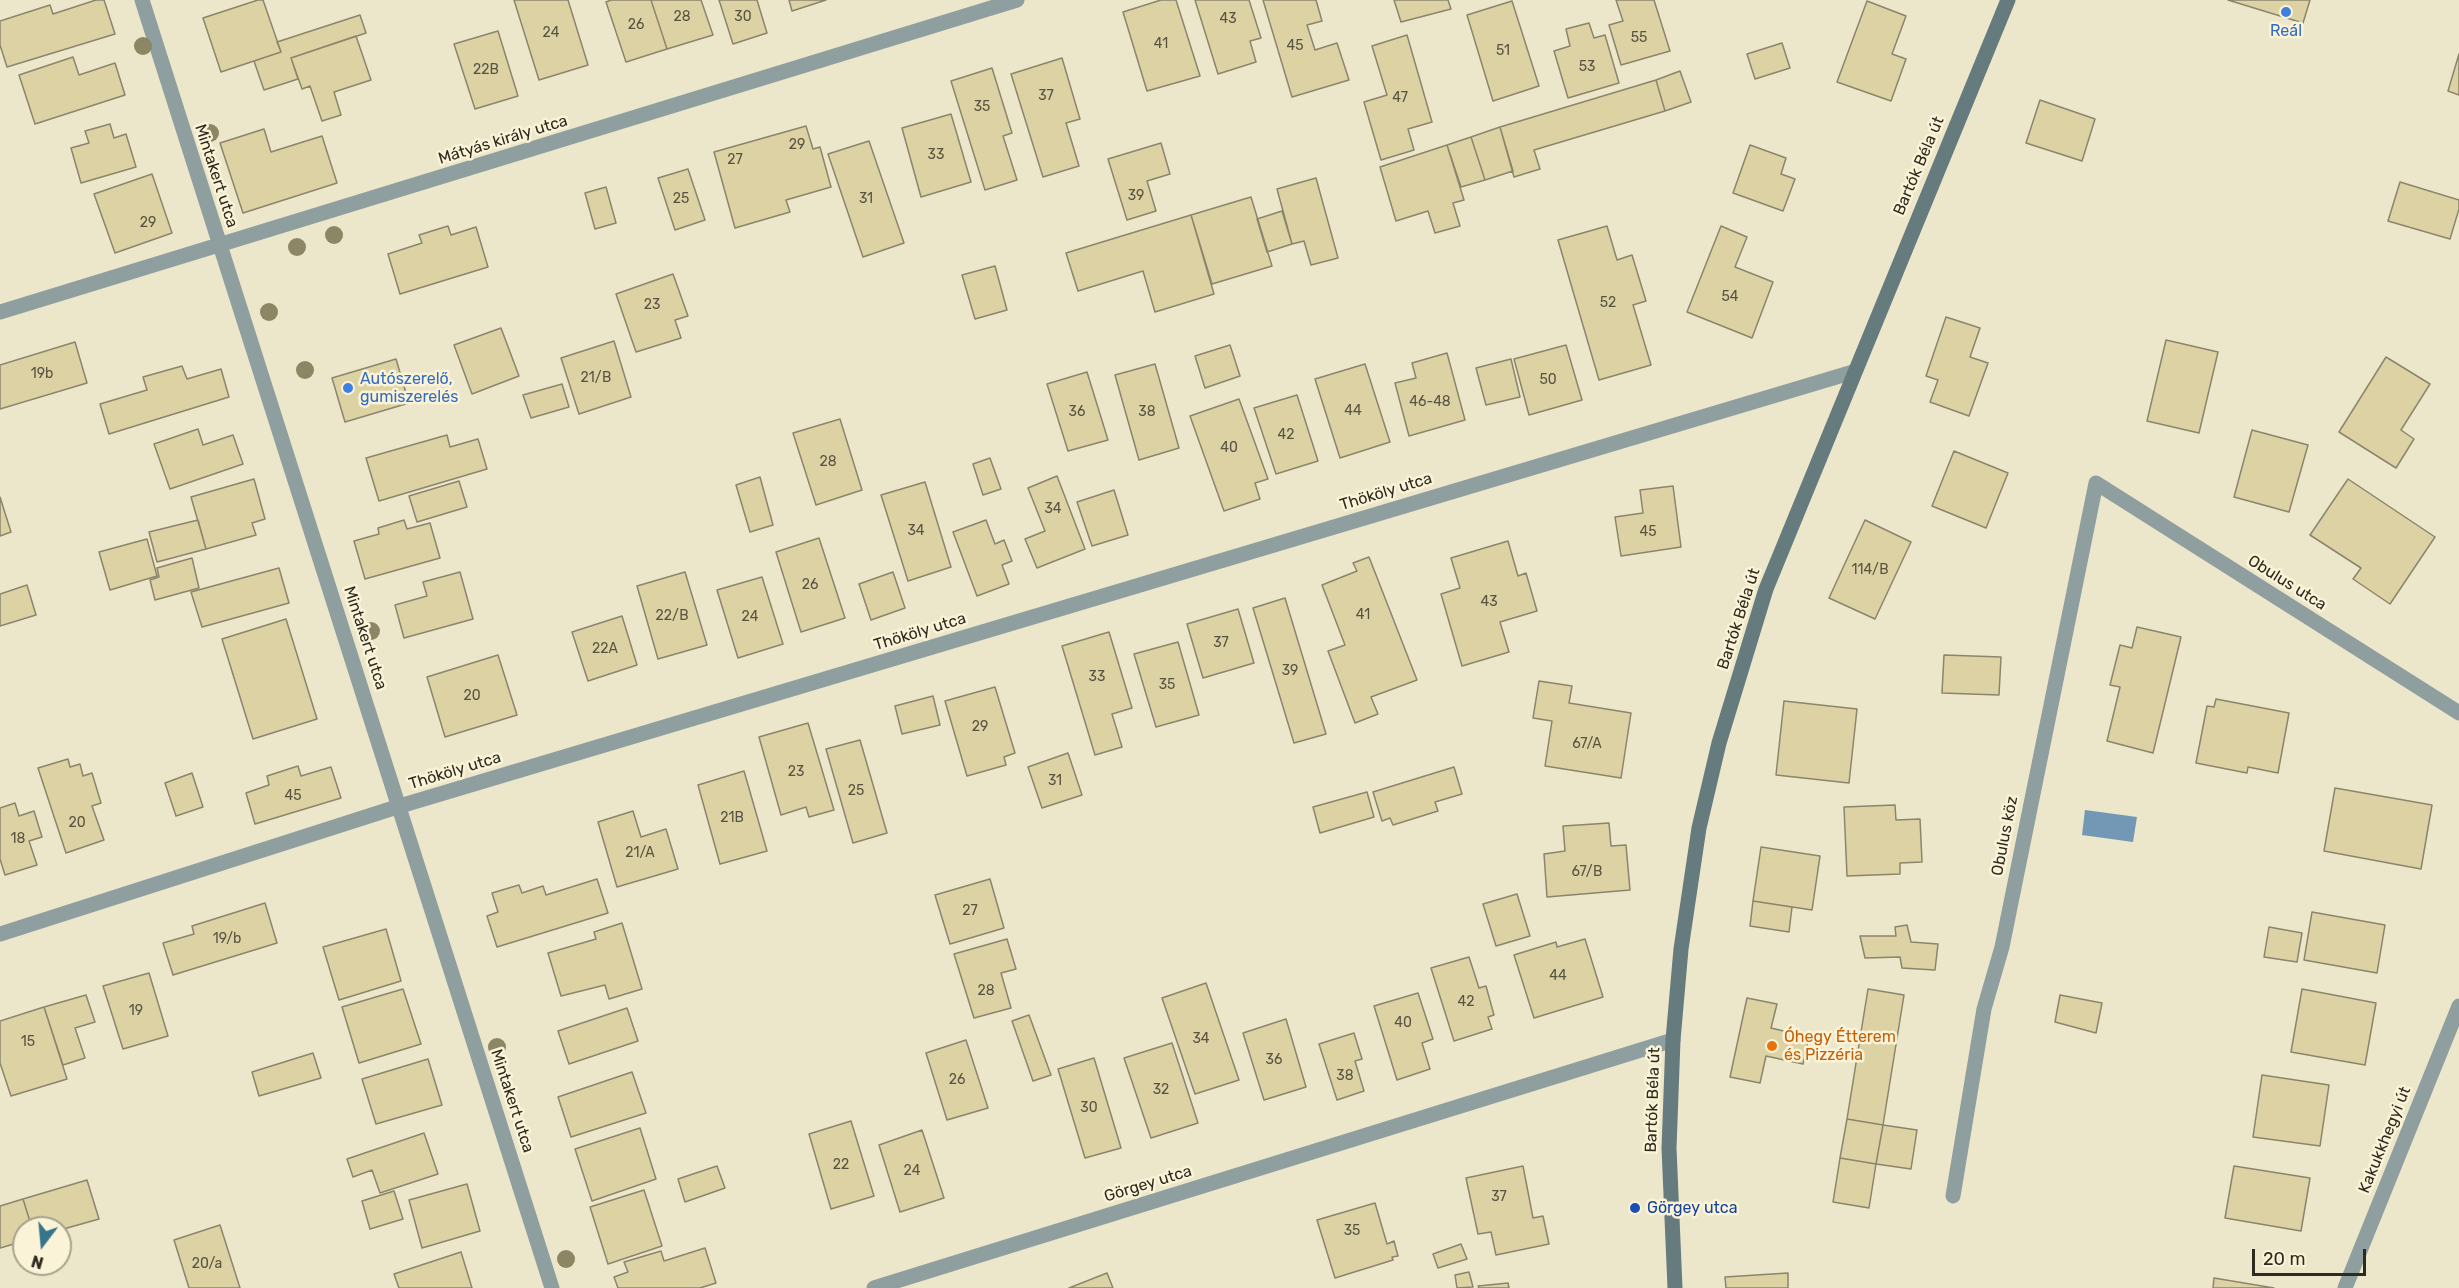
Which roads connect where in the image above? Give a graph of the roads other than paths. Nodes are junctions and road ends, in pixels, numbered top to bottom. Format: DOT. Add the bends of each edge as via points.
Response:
graph roads {
  1 [pos="142,0"];
  2 [pos="1017,0"];
  3 [pos="2008,0"];
  4 [pos="220,246"];
  5 [pos="0,312"];
  6 [pos="1853,372"];
  7 [pos="2096,483"];
  8 [pos="2459,713"];
  9 [pos="400,806"];
  10 [pos="0,934"];
  11 [pos="2459,1005"];
  12 [pos="1673,1040"];
  13 [pos="1953,1196"];
  14 [pos="552,1288"];
  15 [pos="874,1288"];
  16 [pos="1675,1288"];
  17 [pos="2345,1288"];
  1 -- 4 [label="street, Mintakert utca"];
  2 -- 4 [label="street, Mátyás király utca"];
  3 -- 6 [label="street, Bartók Béla út"];
  4 -- 5 [label="street, Mátyás király utca"];
  4 -- 9 [label="street, Mintakert utca"];
  6 -- 9 [label="street, Thököly utca"];
  6 -- 12 [label="street, Bartók Béla út" via="1766,589 1719,743 1699,828 1681,950"];
  7 -- 8 [label="street, Obulus utca"];
  7 -- 13 [label="street, Obulus köz" via="2002,946 1984,1010"];
  9 -- 10 [label="street, Thököly utca"];
  9 -- 14 [label="street, Mintakert utca"];
  11 -- 17 [label="street, Kakukkhegyi út"];
  12 -- 15 [label="street, Görgey utca"];
  12 -- 16 [label="street, Bartók Béla út" via="1669,1148"];
}
